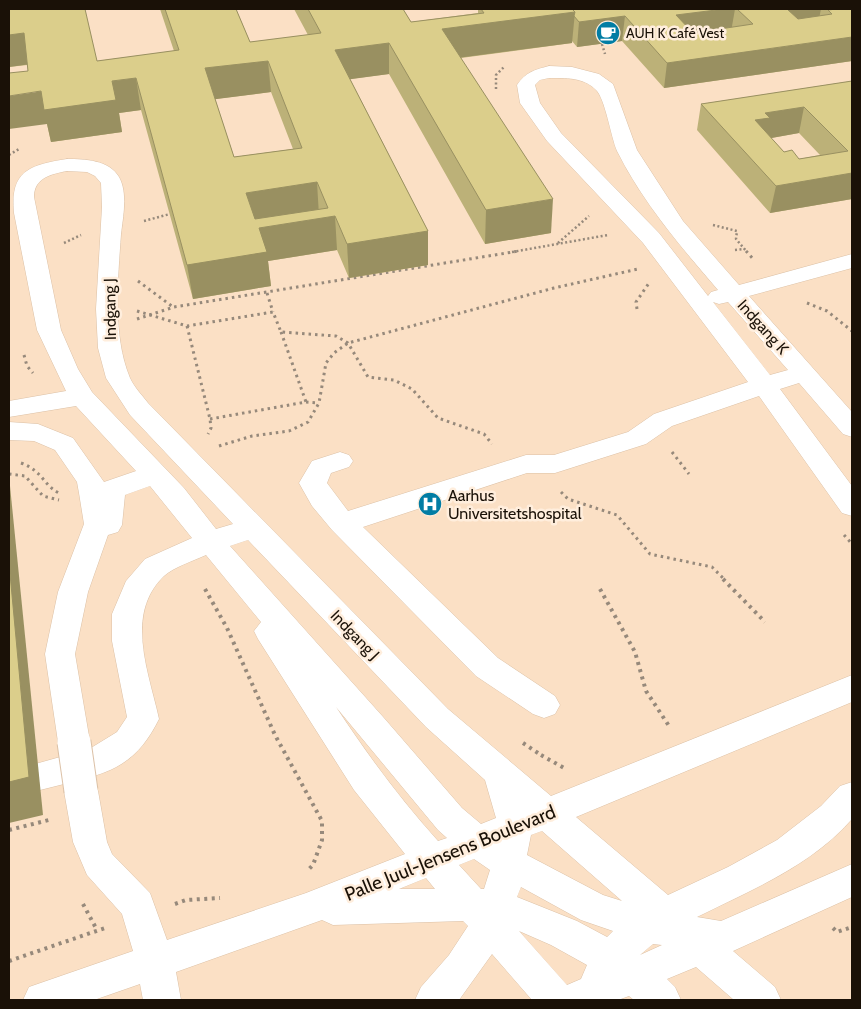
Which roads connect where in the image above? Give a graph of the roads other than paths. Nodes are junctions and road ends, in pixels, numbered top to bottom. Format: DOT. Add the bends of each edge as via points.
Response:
graph roads {
  1 [pos="852,261"];
  2 [pos="733,293"];
  3 [pos="700,303"];
  4 [pos="806,373"];
  5 [pos="764,385"];
  6 [pos="82,397"];
  7 [pos="9,409"];
  8 [pos="852,428"];
  9 [pos="9,431"];
  10 [pos="340,461"];
  11 [pos="154,474"];
  12 [pos="852,506"];
  13 [pos="342,523"];
  14 [pos="255,527"];
  15 [pos="197,547"];
  16 [pos="236,574"];
  17 [pos="73,592"];
  18 [pos="852,688"];
  19 [pos="544,705"];
  20 [pos="499,772"];
  21 [pos="40,776"];
  22 [pos="852,796"];
  23 [pos="547,814"];
  24 [pos="514,827"];
  25 [pos="477,842"];
  26 [pos="432,860"];
  27 [pos="509,863"];
  28 [pos="852,880"];
  29 [pos="309,909"];
  30 [pos="486,912"];
  31 [pos="684,932"];
  32 [pos="155,961"];
  33 [pos="622,966"];
  34 [pos="589,997"];
  35 [pos="42,1000"];
  36 [pos="162,1000"];
  37 [pos="434,1000"];
  38 [pos="556,1000"];
  39 [pos="662,1000"];
  40 [pos="762,1000"];
  1 -- 2 [label="street"];
  2 -- 3 [label="street"];
  2 -- 3 [label="street, Indgang K" via="674,225 627,150 606,88 592,78 572,73 549,72 533,76 526,85 530,103 554,137 643,230"];
  2 -- 4 [label="street, Indgang K"];
  3 -- 5 [label="street"];
  4 -- 5 [label="street"];
  4 -- 8 [label="street, Indgang K"];
  5 -- 12 [label="street"];
  5 -- 13 [label="street" via="663,420 636,438 555,464 526,464"];
  6 -- 7 [label="street"];
  6 -- 11 [label="street, Indgang J"];
  6 -- 14 [label="street, Indgang J" via="49,330 23,196 26,183 36,174 56,166 78,165 99,169 109,178 112,191 110,350 118,377 139,409"];
  9 -- 17 [label="street" via="38,433 64,444 90,480 98,524"];
  10 -- 13 [label="street" via="321,467 313,484"];
  11 -- 15 [label="street, Indgang J"];
  11 -- 17 [label="street" via="110,490 112,496 106,537"];
  13 -- 19 [label="street" via="487,667"];
  14 -- 15 [label="street"];
  14 -- 20 [label="street, Indgang J" via="437,718"];
  15 -- 16 [label="street, Indgang J"];
  15 -- 21 [label="street" via="155,567 136,590 127,614 127,641 143,719 128,742 100,761"];
  16 -- 25 [label="street" via="373,727 450,819"];
  16 -- 26 [label="street" via="252,605 366,780"];
  17 -- 32 [label="street, bridge" via="60,654 90,842 99,864 137,905"];
  18 -- 23 [label="street, Palle Juul-Jensens Boulevard"];
  20 -- 23 [label="street, Indgang J"];
  20 -- 24 [label="street"];
  22 -- 31 [label="street" via="835,818"];
  23 -- 24 [label="street, Palle Juul-Jensens Boulevard"];
  23 -- 31 [label="street, Indgang J"];
  24 -- 25 [label="street, Palle Juul-Jensens Boulevard"];
  24 -- 27 [label="street"];
  25 -- 26 [label="street, Palle Juul-Jensens Boulevard"];
  25 -- 27 [label="street"];
  26 -- 29 [label="street, Palle Juul-Jensens Boulevard"];
  26 -- 30 [label="street"];
  27 -- 30 [label="street"];
  27 -- 31 [label="street" via="594,908"];
  28 -- 31 [label="street" via="807,902"];
  29 -- 30 [label="street" via="395,904"];
  29 -- 32 [label="street, Palle Juul-Jensens Boulevard"];
  30 -- 33 [label="street" via="554,928"];
  30 -- 37 [label="street" via="466,963"];
  30 -- 38 [label="street"];
  31 -- 33 [label="street"];
  31 -- 33 [label="street"];
  31 -- 40 [label="street, Indgang J"];
  32 -- 35 [label="street, Palle Juul-Jensens Boulevard"];
  32 -- 36 [label="street"];
  33 -- 34 [label="street"];
  33 -- 39 [label="street"];
}
